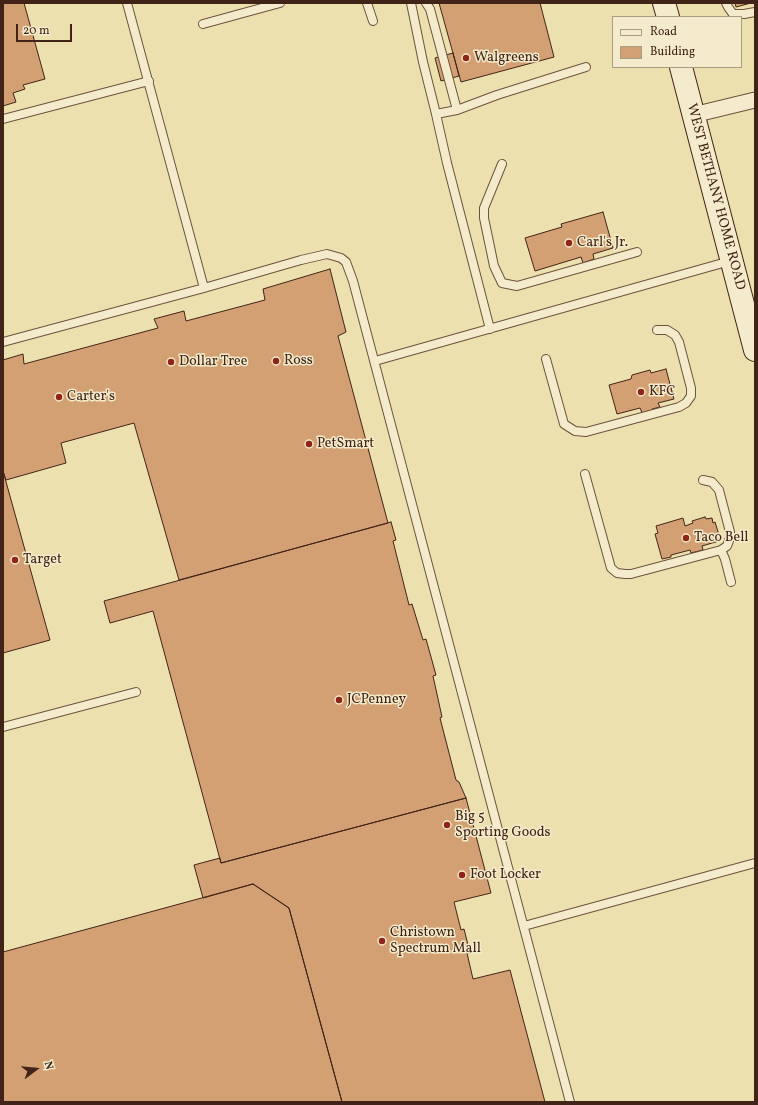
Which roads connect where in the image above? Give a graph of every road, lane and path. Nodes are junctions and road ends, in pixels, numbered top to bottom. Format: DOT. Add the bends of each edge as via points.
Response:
graph roads {
  1 [pos="127,3"];
  2 [pos="280,3"];
  3 [pos="367,3"];
  4 [pos="412,3"];
  5 [pos="426,3"];
  6 [pos="664,3"];
  7 [pos="726,3"];
  8 [pos="755,12"];
  9 [pos="668,16"];
  10 [pos="373,20"];
  11 [pos="203,24"];
  12 [pos="586,67"];
  13 [pos="681,68"];
  14 [pos="148,80"];
  15 [pos="755,100"];
  16 [pos="457,110"];
  17 [pos="436,114"];
  18 [pos="693,115"];
  19 [pos="3,119"];
  20 [pos="502,164"];
  21 [pos="637,252"];
  22 [pos="732,261"];
  23 [pos="204,288"];
  24 [pos="490,329"];
  25 [pos="657,330"];
  26 [pos="3,342"];
  27 [pos="755,350"];
  28 [pos="546,359"];
  29 [pos="375,361"];
  30 [pos="585,474"];
  31 [pos="702,480"];
  32 [pos="721,550"];
  33 [pos="732,582"];
  34 [pos="136,692"];
  35 [pos="3,727"];
  36 [pos="755,863"];
  37 [pos="524,926"];
  38 [pos="570,1102"];
  1 -- 14 [label="lane"];
  2 -- 11 [label="lane"];
  3 -- 10 [label="lane"];
  4 -- 17 [label="lane"];
  5 -- 16 [label="lane" via="430,9"];
  6 -- 9 [label="main road"];
  7 -- 8 [label="lane" via="733,14"];
  12 -- 16 [label="lane"];
  13 -- 18 [label="main road, WEST BETHANY HOME ROAD"];
  14 -- 19 [label="lane"];
  14 -- 23 [label="lane"];
  15 -- 18 [label="street"];
  16 -- 17 [label="lane"];
  17 -- 24 [label="lane"];
  18 -- 22 [label="main road, WEST BETHANY HOME ROAD"];
  20 -- 21 [label="lane" via="484,208 494,266 502,283 517,286"];
  22 -- 24 [label="lane"];
  22 -- 27 [label="main road, WEST BETHANY HOME ROAD"];
  23 -- 26 [label="lane"];
  23 -- 29 [label="lane" via="327,254 341,258 346,262 354,281"];
  24 -- 29 [label="lane"];
  25 -- 28 [label="lane" via="667,330 675,335 679,342 691,388 686,403 586,432 575,431 564,424"];
  29 -- 37 [label="lane"];
  30 -- 32 [label="lane" via="611,568 617,573 631,574"];
  31 -- 32 [label="lane" via="712,482 719,490 730,532 727,546"];
  32 -- 33 [label="lane"];
  34 -- 35 [label="lane"];
  36 -- 37 [label="lane"];
  37 -- 38 [label="lane"];
}
